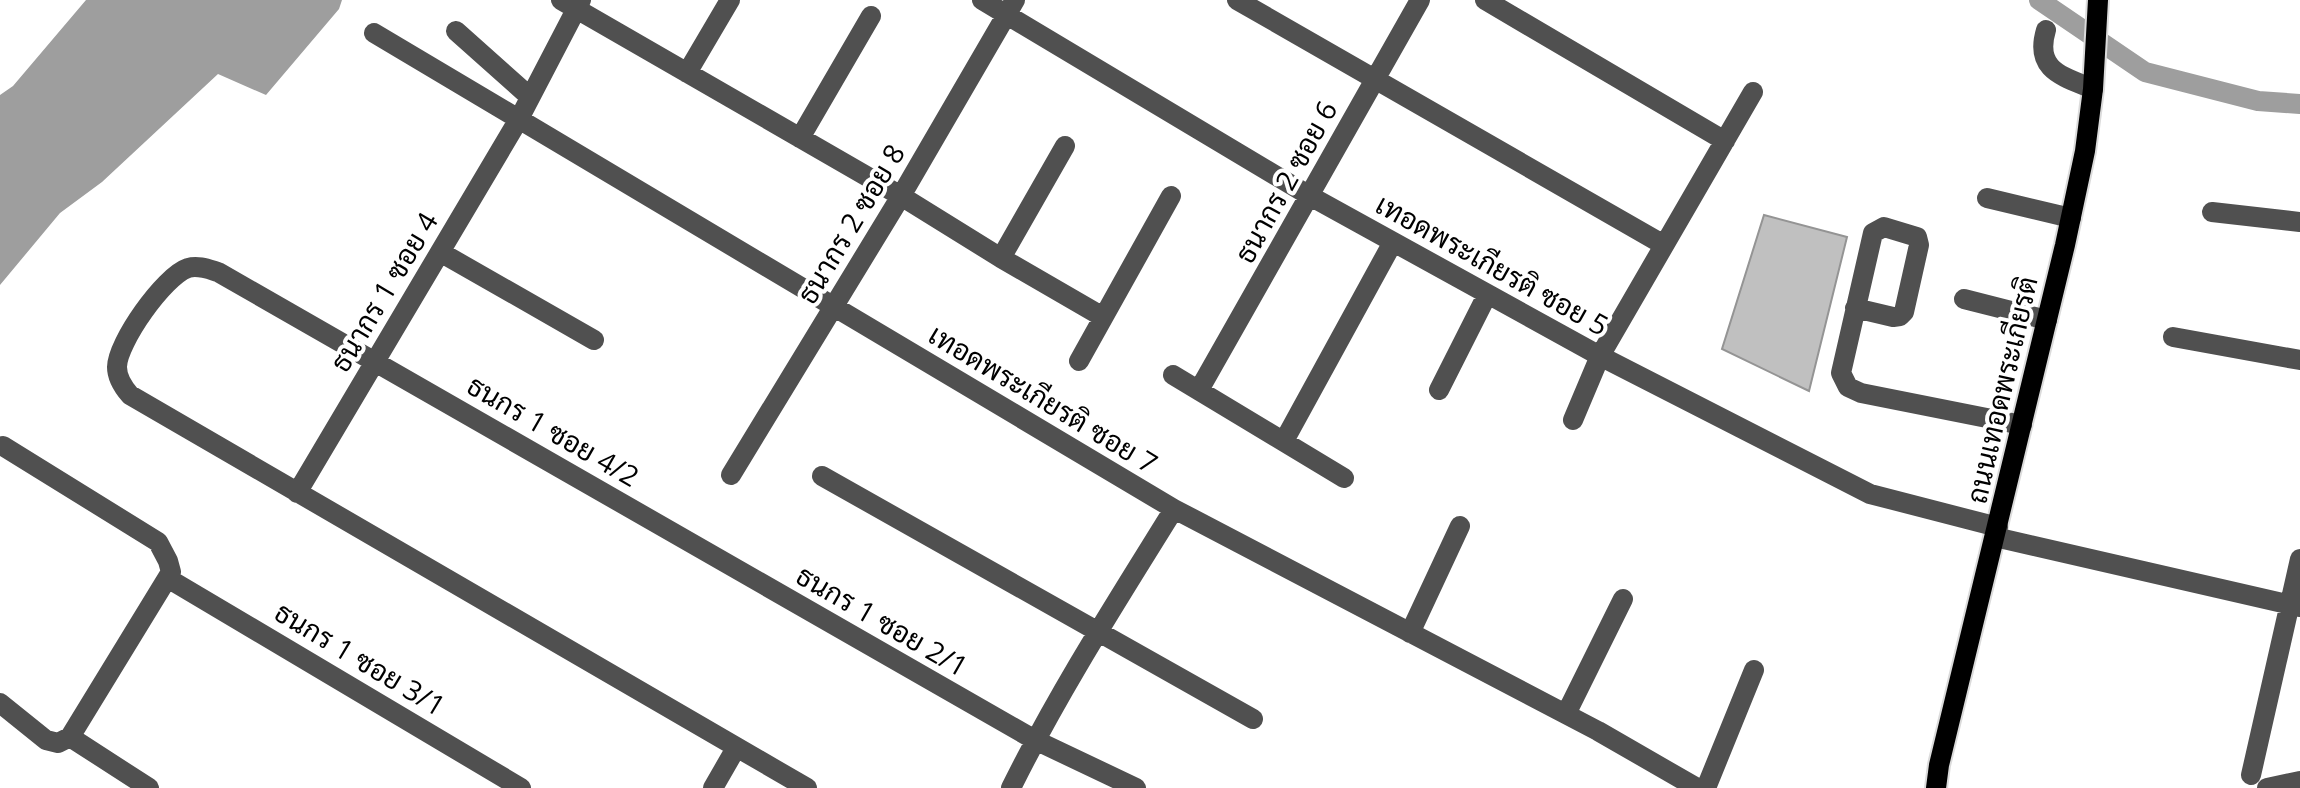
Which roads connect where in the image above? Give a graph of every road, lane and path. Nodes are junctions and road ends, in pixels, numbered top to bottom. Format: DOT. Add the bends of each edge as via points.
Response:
graph roads {
  1 [pos="730,0"];
  2 [pos="982,0"];
  3 [pos="1237,0"];
  4 [pos="1420,0"];
  5 [pos="1485,0"];
  6 [pos="573,3"];
  7 [pos="2098,5"];
  8 [pos="1011,7"];
  9 [pos="871,16"];
  10 [pos="2046,30"];
  11 [pos="456,31"];
  12 [pos="374,33"];
  13 [pos="687,73"];
  14 [pos="1376,79"];
  15 [pos="2093,89"];
  16 [pos="1753,92"];
  17 [pos="530,97"];
  18 [pos="519,119"];
  19 [pos="800,138"];
  20 [pos="1725,141"];
  21 [pos="1065,146"];
  22 [pos="901,196"];
  23 [pos="1171,196"];
  24 [pos="1310,196"];
  25 [pos="1987,198"];
  26 [pos="2212,212"];
  27 [pos="2071,218"];
  28 [pos="2300,222"];
  29 [pos="1393,242"];
  30 [pos="1664,245"];
  31 [pos="440,252"];
  32 [pos="1001,258"];
  33 [pos="1487,295"];
  34 [pos="1964,299"];
  35 [pos="833,308"];
  36 [pos="1855,308"];
  37 [pos="1103,317"];
  38 [pos="2047,320"];
  39 [pos="2173,337"];
  40 [pos="594,340"];
  41 [pos="1600,356"];
  42 [pos="376,360"];
  43 [pos="2300,360"];
  44 [pos="1079,361"];
  45 [pos="1173,375"];
  46 [pos="1199,390"];
  47 [pos="1439,390"];
  48 [pos="1573,420"];
  49 [pos="2022,425"];
  50 [pos="1284,441"];
  51 [pos="3,446"];
  52 [pos="731,475"];
  53 [pos="822,476"];
  54 [pos="1344,478"];
  55 [pos="297,493"];
  56 [pos="1174,509"];
  57 [pos="1460,526"];
  58 [pos="1996,532"];
  59 [pos="702,551"];
  60 [pos="2300,559"];
  61 [pos="169,579"];
  62 [pos="1623,599"];
  63 [pos="2296,606"];
  64 [pos="1099,631"];
  65 [pos="1410,633"];
  66 [pos="1754,670"];
  67 [pos="0,703"];
  68 [pos="1566,714"];
  69 [pos="1253,719"];
  70 [pos="70,737"];
  71 [pos="1035,740"];
  72 [pos="736,748"];
  73 [pos="2300,781"];
  74 [pos="2259,782"];
  75 [pos="149,788"];
  76 [pos="521,788"];
  77 [pos="713,788"];
  78 [pos="807,788"];
  79 [pos="1011,788"];
  80 [pos="1136,788"];
  81 [pos="1697,788"];
  82 [pos="1706,788"];
  83 [pos="1936,788"];
  1 -- 13 [label="street"];
  2 -- 8 [label="street, เทอดพระเกียรติ ซอย 5"];
  3 -- 14 [label="street"];
  4 -- 14 [label="street, ธนากร 2 ซอย 6"];
  5 -- 20 [label="street"];
  6 -- 13 [label="street"];
  6 -- 17 [label="street, ธนากร 1 ซอย 4"];
  7 -- 15 [label="main road, ถนนเทอดพระเกียรติ"];
  8 -- 22 [label="street, ธนากร 2 ซอย 8"];
  8 -- 24 [label="street, เทอดพระเกียรติ ซอย 5"];
  9 -- 19 [label="street"];
  10 -- 15 [label="street" via="2041,45 2049,65"];
  11 -- 17 [label="street"];
  12 -- 18 [label="street, เทอดพระเกียรติ ซอย 7"];
  13 -- 19 [label="street"];
  14 -- 24 [label="street, ธนากร 2 ซอย 6"];
  14 -- 30 [label="street"];
  15 -- 27 [label="main road, ถนนเทอดพระเกียรติ"];
  16 -- 20 [label="street"];
  17 -- 18 [label="street, ธนากร 1 ซอย 4"];
  18 -- 31 [label="street, ธนากร 1 ซอย 4"];
  18 -- 35 [label="street, เทอดพระเกียรติ ซอย 7"];
  19 -- 22 [label="street"];
  20 -- 30 [label="street"];
  21 -- 32 [label="street"];
  22 -- 32 [label="street"];
  22 -- 35 [label="street, ธนากร 2 ซอย 8"];
  23 -- 37 [label="street"];
  24 -- 29 [label="street, เทอดพระเกียรติ ซอย 5"];
  24 -- 46 [label="street, ธนากร 2 ซอย 6"];
  25 -- 27 [label="street"];
  26 -- 28 [label="street"];
  27 -- 38 [label="main road, ถนนเทอดพระเกียรติ"];
  29 -- 33 [label="street, เทอดพระเกียรติ ซอย 5"];
  29 -- 50 [label="street"];
  30 -- 41 [label="street"];
  31 -- 40 [label="street"];
  31 -- 42 [label="street, ธนากร 1 ซอย 4"];
  32 -- 37 [label="street"];
  33 -- 41 [label="street, เทอดพระเกียรติ ซอย 5"];
  33 -- 47 [label="street"];
  34 -- 38 [label="street"];
  35 -- 52 [label="street, ธนากร 2 ซอย 8"];
  35 -- 56 [label="street, เทอดพระเกียรติ ซอย 7"];
  36 -- 36 [label="street" via="1873,233 1884,227 1917,237 1904,312 1893,317"];
  36 -- 49 [label="street" via="1841,373 1848,387"];
  37 -- 44 [label="street"];
  38 -- 49 [label="main road, ถนนเทอดพระเกียรติ"];
  39 -- 43 [label="street"];
  41 -- 48 [label="street"];
  41 -- 58 [label="street, เทอดพระเกียรติ ซอย 5" via="1870,494"];
  42 -- 55 [label="street, ธนากร 1 ซอย 4"];
  42 -- 55 [label="street, ธนกร 1 ซอย 4/2" via="201,266 176,274 164,285 120,348 117,368 130,395"];
  42 -- 59 [label="street, ธนกร 1 ซอย 4/2"];
  45 -- 46 [label="street"];
  46 -- 50 [label="street"];
  49 -- 58 [label="main road, ถนนเทอดพระเกียรติ"];
  50 -- 54 [label="street"];
  51 -- 61 [label="street" via="158,542 168,561"];
  53 -- 64 [label="street"];
  55 -- 72 [label="street"];
  56 -- 64 [label="street"];
  56 -- 65 [label="street, เทอดพระเกียรติ ซอย 7"];
  57 -- 65 [label="street"];
  58 -- 63 [label="street, เทอดพระเกียรติ ซอย 5"];
  58 -- 83 [label="main road, ถนนเทอดพระเกียรติ"];
  59 -- 71 [label="street, ธนกร 1 ซอย 2/1"];
  60 -- 63 [label="street"];
  61 -- 70 [label="street"];
  61 -- 76 [label="street, ธนกร 1 ซอย 3/1"];
  62 -- 68 [label="street"];
  63 -- 74 [label="street"];
  64 -- 69 [label="street"];
  64 -- 71 [label="street"];
  65 -- 68 [label="street, เทอดพระเกียรติ ซอย 7"];
  66 -- 82 [label="street"];
  67 -- 70 [label="street" via="46,740 58,743"];
  68 -- 81 [label="street, เทอดพระเกียรติ ซอย 7"];
  70 -- 75 [label="street"];
  71 -- 79 [label="street"];
  71 -- 80 [label="street, ธนกร 1 ซอย 2/1"];
  72 -- 77 [label="street"];
  72 -- 78 [label="street"];
  73 -- 74 [label="street"];
}
